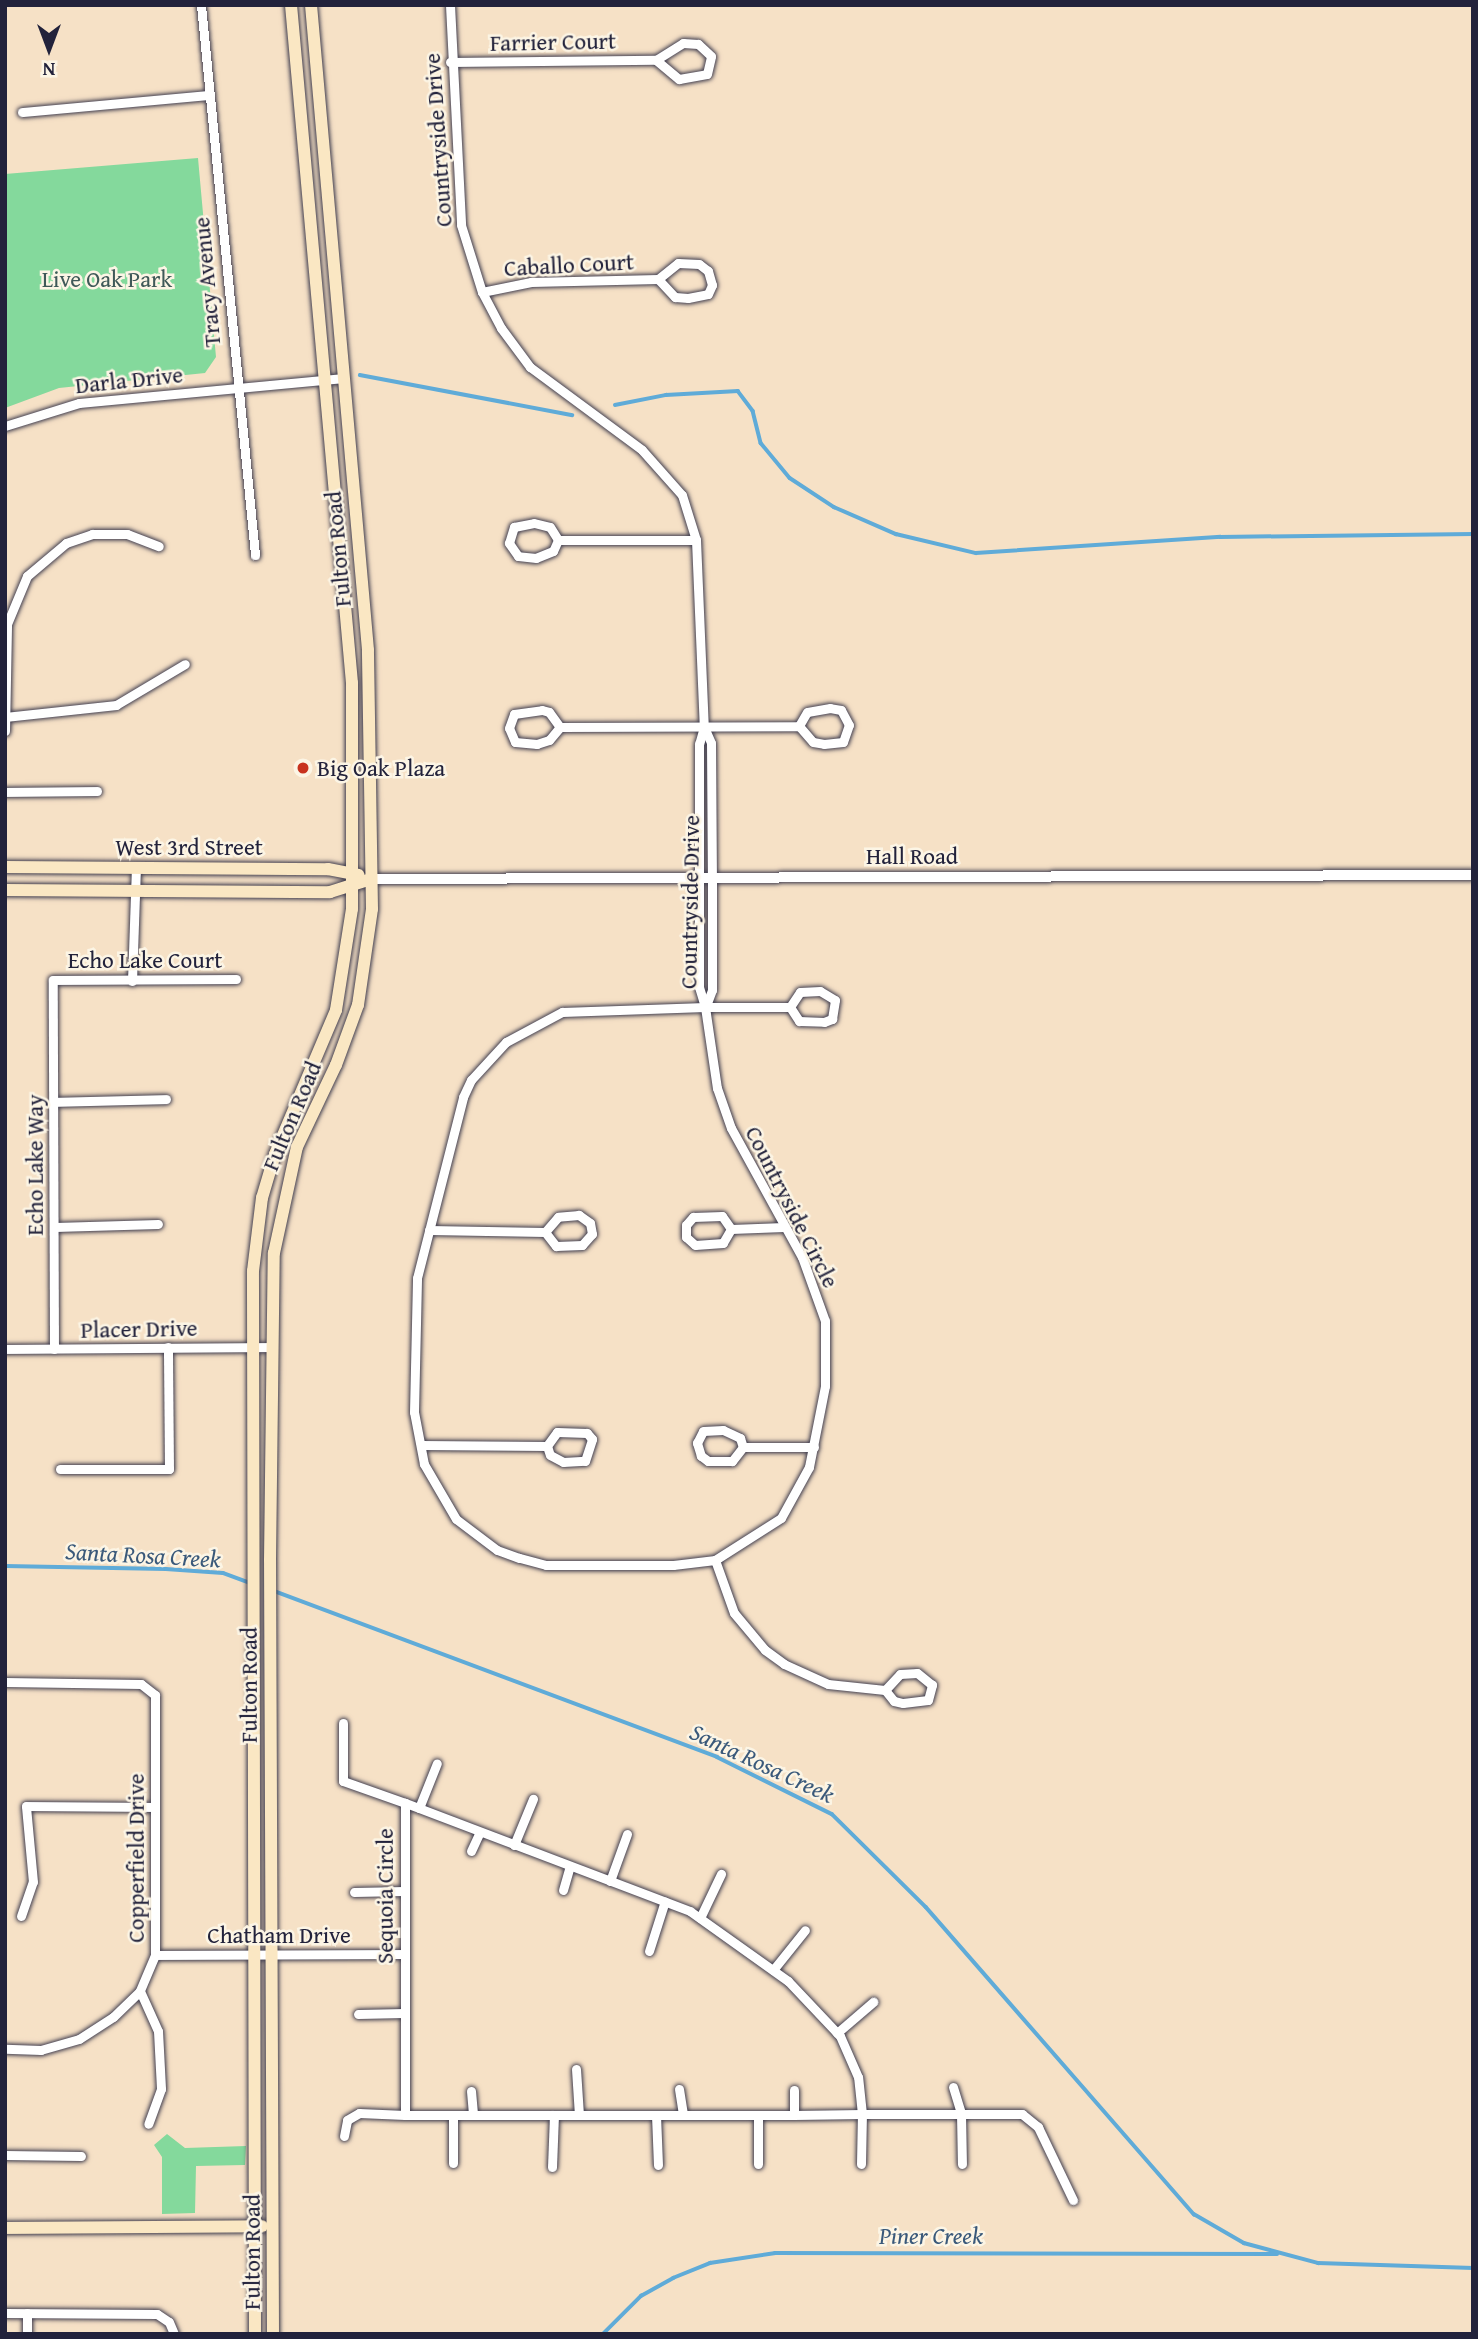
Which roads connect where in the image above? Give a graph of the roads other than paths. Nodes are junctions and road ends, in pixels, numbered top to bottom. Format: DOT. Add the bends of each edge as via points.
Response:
graph roads {
  1 [pos="201,5"];
  2 [pos="291,5"];
  3 [pos="311,5"];
  4 [pos="450,5"];
  5 [pos="656,60"];
  6 [pos="450,62"];
  7 [pos="209,95"];
  8 [pos="22,112"];
  9 [pos="658,279"];
  10 [pos="482,292"];
  11 [pos="344,378"];
  12 [pos="324,380"];
  13 [pos="235,389"];
  14 [pos="5,426"];
  15 [pos="558,540"];
  16 [pos="696,540"];
  17 [pos="159,546"];
  18 [pos="255,555"];
  19 [pos="185,664"];
  20 [pos="6,717"];
  21 [pos="799,726"];
  22 [pos="559,727"];
  23 [pos="704,727"];
  24 [pos="5,731"];
  25 [pos="97,791"];
  26 [pos="5,792"];
  27 [pos="5,867"];
  28 [pos="136,868"];
  29 [pos="1473,875"];
  30 [pos="372,879"];
  31 [pos="698,879"];
  32 [pos="712,879"];
  33 [pos="352,880"];
  34 [pos="5,890"];
  35 [pos="135,890"];
  36 [pos="236,979"];
  37 [pos="53,980"];
  38 [pos="132,981"];
  39 [pos="705,1007"];
  40 [pos="790,1007"];
  41 [pos="166,1099"];
  42 [pos="54,1102"];
  43 [pos="158,1224"];
  44 [pos="55,1227"];
  45 [pos="784,1227"];
  46 [pos="731,1229"];
  47 [pos="429,1230"];
  48 [pos="545,1232"];
  49 [pos="168,1347"];
  50 [pos="253,1347"];
  51 [pos="272,1347"];
  52 [pos="5,1349"];
  53 [pos="54,1349"];
  54 [pos="421,1446"];
  55 [pos="547,1446"];
  56 [pos="743,1447"];
  57 [pos="814,1447"];
  58 [pos="60,1469"];
  59 [pos="715,1560"];
  60 [pos="5,1682"];
  61 [pos="886,1690"];
  62 [pos="344,1723"];
  63 [pos="437,1763"];
  64 [pos="533,1799"];
  65 [pos="405,1803"];
  66 [pos="155,1807"];
  67 [pos="418,1808"];
  68 [pos="480,1832"];
  69 [pos="627,1835"];
  70 [pos="514,1845"];
  71 [pos="471,1851"];
  72 [pos="570,1866"];
  73 [pos="721,1874"];
  74 [pos="610,1881"];
  75 [pos="563,1890"];
  76 [pos="404,1891"];
  77 [pos="354,1892"];
  78 [pos="665,1902"];
  79 [pos="21,1916"];
  80 [pos="700,1918"];
  81 [pos="805,1930"];
  82 [pos="649,1951"];
  83 [pos="251,1954"];
  84 [pos="404,1954"];
  85 [pos="155,1955"];
  86 [pos="271,1955"];
  87 [pos="772,1970"];
  88 [pos="140,1991"];
  89 [pos="873,2002"];
  90 [pos="404,2013"];
  91 [pos="358,2014"];
  92 [pos="837,2033"];
  93 [pos="5,2049"];
  94 [pos="576,2068"];
  95 [pos="953,2087"];
  96 [pos="679,2089"];
  97 [pos="794,2090"];
  98 [pos="471,2091"];
  99 [pos="862,2114"];
  100 [pos="961,2114"];
  101 [pos="405,2115"];
  102 [pos="453,2115"];
  103 [pos="473,2115"];
  104 [pos="554,2115"];
  105 [pos="579,2115"];
  106 [pos="656,2115"];
  107 [pos="683,2115"];
  108 [pos="758,2115"];
  109 [pos="794,2115"];
  110 [pos="148,2124"];
  111 [pos="344,2136"];
  112 [pos="5,2155"];
  113 [pos="81,2156"];
  114 [pos="453,2163"];
  115 [pos="758,2164"];
  116 [pos="861,2164"];
  117 [pos="962,2164"];
  118 [pos="658,2165"];
  119 [pos="552,2167"];
  120 [pos="1073,2200"];
  121 [pos="273,2226"];
  122 [pos="254,2227"];
  123 [pos="5,2228"];
  124 [pos="5,2313"];
  125 [pos="27,2313"];
  126 [pos="27,2334"];
  127 [pos="174,2334"];
  128 [pos="255,2334"];
  129 [pos="273,2334"];
  1 -- 7 [label="street, Tracy Avenue"];
  2 -- 12 [label="main road, Fulton Road"];
  3 -- 11 [label="main road, Fulton Road"];
  4 -- 6 [label="street, Countryside Drive"];
  5 -- 5 [label="street, Farrier Court" via="680,79 707,74 711,56 707,48 683,43"];
  5 -- 6 [label="street, Farrier Court"];
  6 -- 10 [label="street, Countryside Drive" via="461,225"];
  7 -- 8 [label="street"];
  7 -- 13 [label="street, Tracy Avenue"];
  9 -- 9 [label="street, Caballo Court" via="675,297 702,297 712,285 708,271 699,264 678,263"];
  9 -- 10 [label="street, Caballo Court" via="531,282"];
  10 -- 16 [label="street, Countryside Drive" via="501,328 530,366 642,450 682,495"];
  11 -- 12 [label="street, Darla Drive"];
  11 -- 30 [label="main road, Fulton Road" via="370,681"];
  12 -- 13 [label="street, Darla Drive"];
  12 -- 33 [label="main road, Fulton Road" via="352,683"];
  13 -- 14 [label="street, Darla Drive" via="59,406"];
  13 -- 18 [label="street, Tracy Avenue"];
  15 -- 15 [label="street" via="544,523 518,523 509,543 517,556 536,558 553,551"];
  15 -- 16 [label="street"];
  16 -- 23 [label="street, Countryside Drive"];
  17 -- 20 [label="street" via="127,534 92,534 66,543 27,576 6,624"];
  19 -- 20 [label="street" via="116,705"];
  20 -- 24 [label="street"];
  21 -- 21 [label="street" via="813,742 824,744 843,742 849,725 842,710 830,708 807,712"];
  21 -- 23 [label="street"];
  22 -- 22 [label="street" via="549,712 542,710 514,714 509,728 515,742 537,744 550,740"];
  22 -- 23 [label="street"];
  23 -- 31 [label="street, Countryside Drive" via="699,744"];
  23 -- 32 [label="street, Countryside Drive" via="711,743"];
  25 -- 26 [label="street"];
  27 -- 28 [label="main road, West 3rd Street"];
  28 -- 33 [label="main road, West 3rd Street" via="328,869"];
  28 -- 35 [label="street"];
  29 -- 32 [label="street, Hall Road"];
  30 -- 31 [label="street, Hall Road"];
  30 -- 33 [label="main road, West 3rd Street"];
  30 -- 51 [label="main road, Fulton Road" via="368,947 358,1005 297,1147 279,1212"];
  31 -- 32 [label="street, Hall Road"];
  31 -- 39 [label="street, Countryside Drive" via="699,987"];
  32 -- 39 [label="street, Countryside Drive" via="712,990"];
  33 -- 35 [label="main road, West 3rd Street" via="330,892"];
  33 -- 50 [label="main road, Fulton Road" via="349,945 336,1010 283,1133 262,1198 253,1271"];
  34 -- 35 [label="main road, West 3rd Street"];
  35 -- 38 [label="street"];
  36 -- 38 [label="street, Echo Lake Court"];
  37 -- 38 [label="street, Echo Lake Court"];
  37 -- 42 [label="street, Echo Lake Way"];
  39 -- 40 [label="street"];
  39 -- 45 [label="street, Countryside Circle" via="717,1088 731,1128"];
  39 -- 47 [label="street, Countryside Circle" via="562,1012 506,1042 471,1080 463,1097"];
  40 -- 40 [label="street" via="799,1021 824,1023 832,1019 835,1000 820,991 800,992"];
  41 -- 42 [label="street"];
  42 -- 44 [label="street, Echo Lake Way"];
  43 -- 44 [label="street"];
  44 -- 53 [label="street, Echo Lake Way"];
  45 -- 46 [label="street"];
  45 -- 57 [label="street, Countryside Circle" via="818,1290 825,1321 825,1386"];
  46 -- 46 [label="street" via="722,1216 693,1217 686,1225 686,1237 695,1245 723,1244"];
  47 -- 48 [label="street"];
  47 -- 54 [label="street, Countryside Circle" via="417,1278 415,1326 414,1412"];
  48 -- 48 [label="street" via="556,1246 582,1245 592,1234 590,1223 579,1215 558,1217"];
  49 -- 50 [label="street, Placer Drive"];
  49 -- 53 [label="street, Placer Drive"];
  49 -- 58 [label="street" via="169,1469"];
  50 -- 51 [label="street, Placer Drive"];
  50 -- 83 [label="main road, Fulton Road"];
  51 -- 86 [label="main road, Fulton Road"];
  52 -- 53 [label="street, Placer Drive"];
  54 -- 55 [label="street"];
  54 -- 59 [label="street, Countryside Circle" via="433,1484 456,1519 497,1550 546,1565"];
  55 -- 55 [label="street" via="556,1461 585,1461 592,1439 587,1433 558,1432"];
  56 -- 56 [label="street" via="740,1438 723,1430 703,1431 697,1450 708,1461 732,1461"];
  56 -- 57 [label="street"];
  57 -- 59 [label="street, Countryside Circle" via="798,1491 780,1518"];
  59 -- 61 [label="street" via="734,1612 765,1650 805,1676 828,1684"];
  60 -- 66 [label="street, Copperfield Drive" via="141,1684 155,1695"];
  61 -- 61 [label="street" via="894,1701 919,1704 928,1700 932,1685 917,1674 900,1674"];
  62 -- 65 [label="street" via="344,1780"];
  63 -- 67 [label="street"];
  64 -- 70 [label="street"];
  65 -- 67 [label="street, Sequoia Circle"];
  65 -- 76 [label="street, Sequoia Circle"];
  66 -- 79 [label="street" via="26,1806 33,1882"];
  66 -- 85 [label="street, Copperfield Drive"];
  67 -- 68 [label="street, Sequoia Circle"];
  68 -- 70 [label="street, Sequoia Circle"];
  68 -- 71 [label="street"];
  69 -- 74 [label="street"];
  70 -- 72 [label="street, Sequoia Circle"];
  72 -- 74 [label="street, Sequoia Circle"];
  72 -- 75 [label="street"];
  73 -- 80 [label="street"];
  74 -- 78 [label="street, Sequoia Circle"];
  76 -- 77 [label="street"];
  76 -- 84 [label="street, Sequoia Circle"];
  78 -- 80 [label="street, Sequoia Circle"];
  78 -- 82 [label="street"];
  80 -- 87 [label="street, Sequoia Circle"];
  81 -- 87 [label="street"];
  83 -- 85 [label="street, Chatham Drive"];
  83 -- 86 [label="street, Chatham Drive"];
  83 -- 122 [label="main road, Fulton Road"];
  84 -- 86 [label="street, Chatham Drive"];
  84 -- 90 [label="street, Sequoia Circle"];
  85 -- 88 [label="street, Copperfield Drive"];
  86 -- 121 [label="main road, Fulton Road"];
  87 -- 92 [label="street, Sequoia Circle"];
  88 -- 93 [label="street, Copperfield Drive" via="113,2017 79,2039 41,2050"];
  88 -- 110 [label="street" via="158,2031 162,2089"];
  89 -- 92 [label="street"];
  90 -- 91 [label="street"];
  90 -- 101 [label="street, Sequoia Circle"];
  92 -- 99 [label="street, Sequoia Circle" via="858,2077"];
  94 -- 105 [label="street"];
  95 -- 100 [label="street"];
  96 -- 107 [label="street"];
  97 -- 109 [label="street"];
  98 -- 103 [label="street"];
  99 -- 100 [label="street"];
  99 -- 109 [label="street"];
  99 -- 116 [label="street, Sequoia Circle"];
  100 -- 117 [label="street"];
  100 -- 120 [label="street" via="1022,2114 1038,2127"];
  101 -- 102 [label="street"];
  101 -- 111 [label="street" via="359,2113 347,2119"];
  102 -- 103 [label="street"];
  102 -- 114 [label="street"];
  103 -- 104 [label="street"];
  104 -- 105 [label="street"];
  104 -- 119 [label="street"];
  105 -- 106 [label="street"];
  106 -- 107 [label="street"];
  106 -- 118 [label="street"];
  107 -- 108 [label="street"];
  108 -- 109 [label="street"];
  108 -- 115 [label="street"];
  112 -- 113 [label="street"];
  121 -- 122 [label="main road"];
  121 -- 129 [label="main road, Fulton Road"];
  122 -- 123 [label="main road"];
  122 -- 128 [label="main road, Fulton Road"];
  124 -- 125 [label="street"];
  125 -- 126 [label="street"];
  125 -- 127 [label="street" via="157,2314 169,2322"];
}
